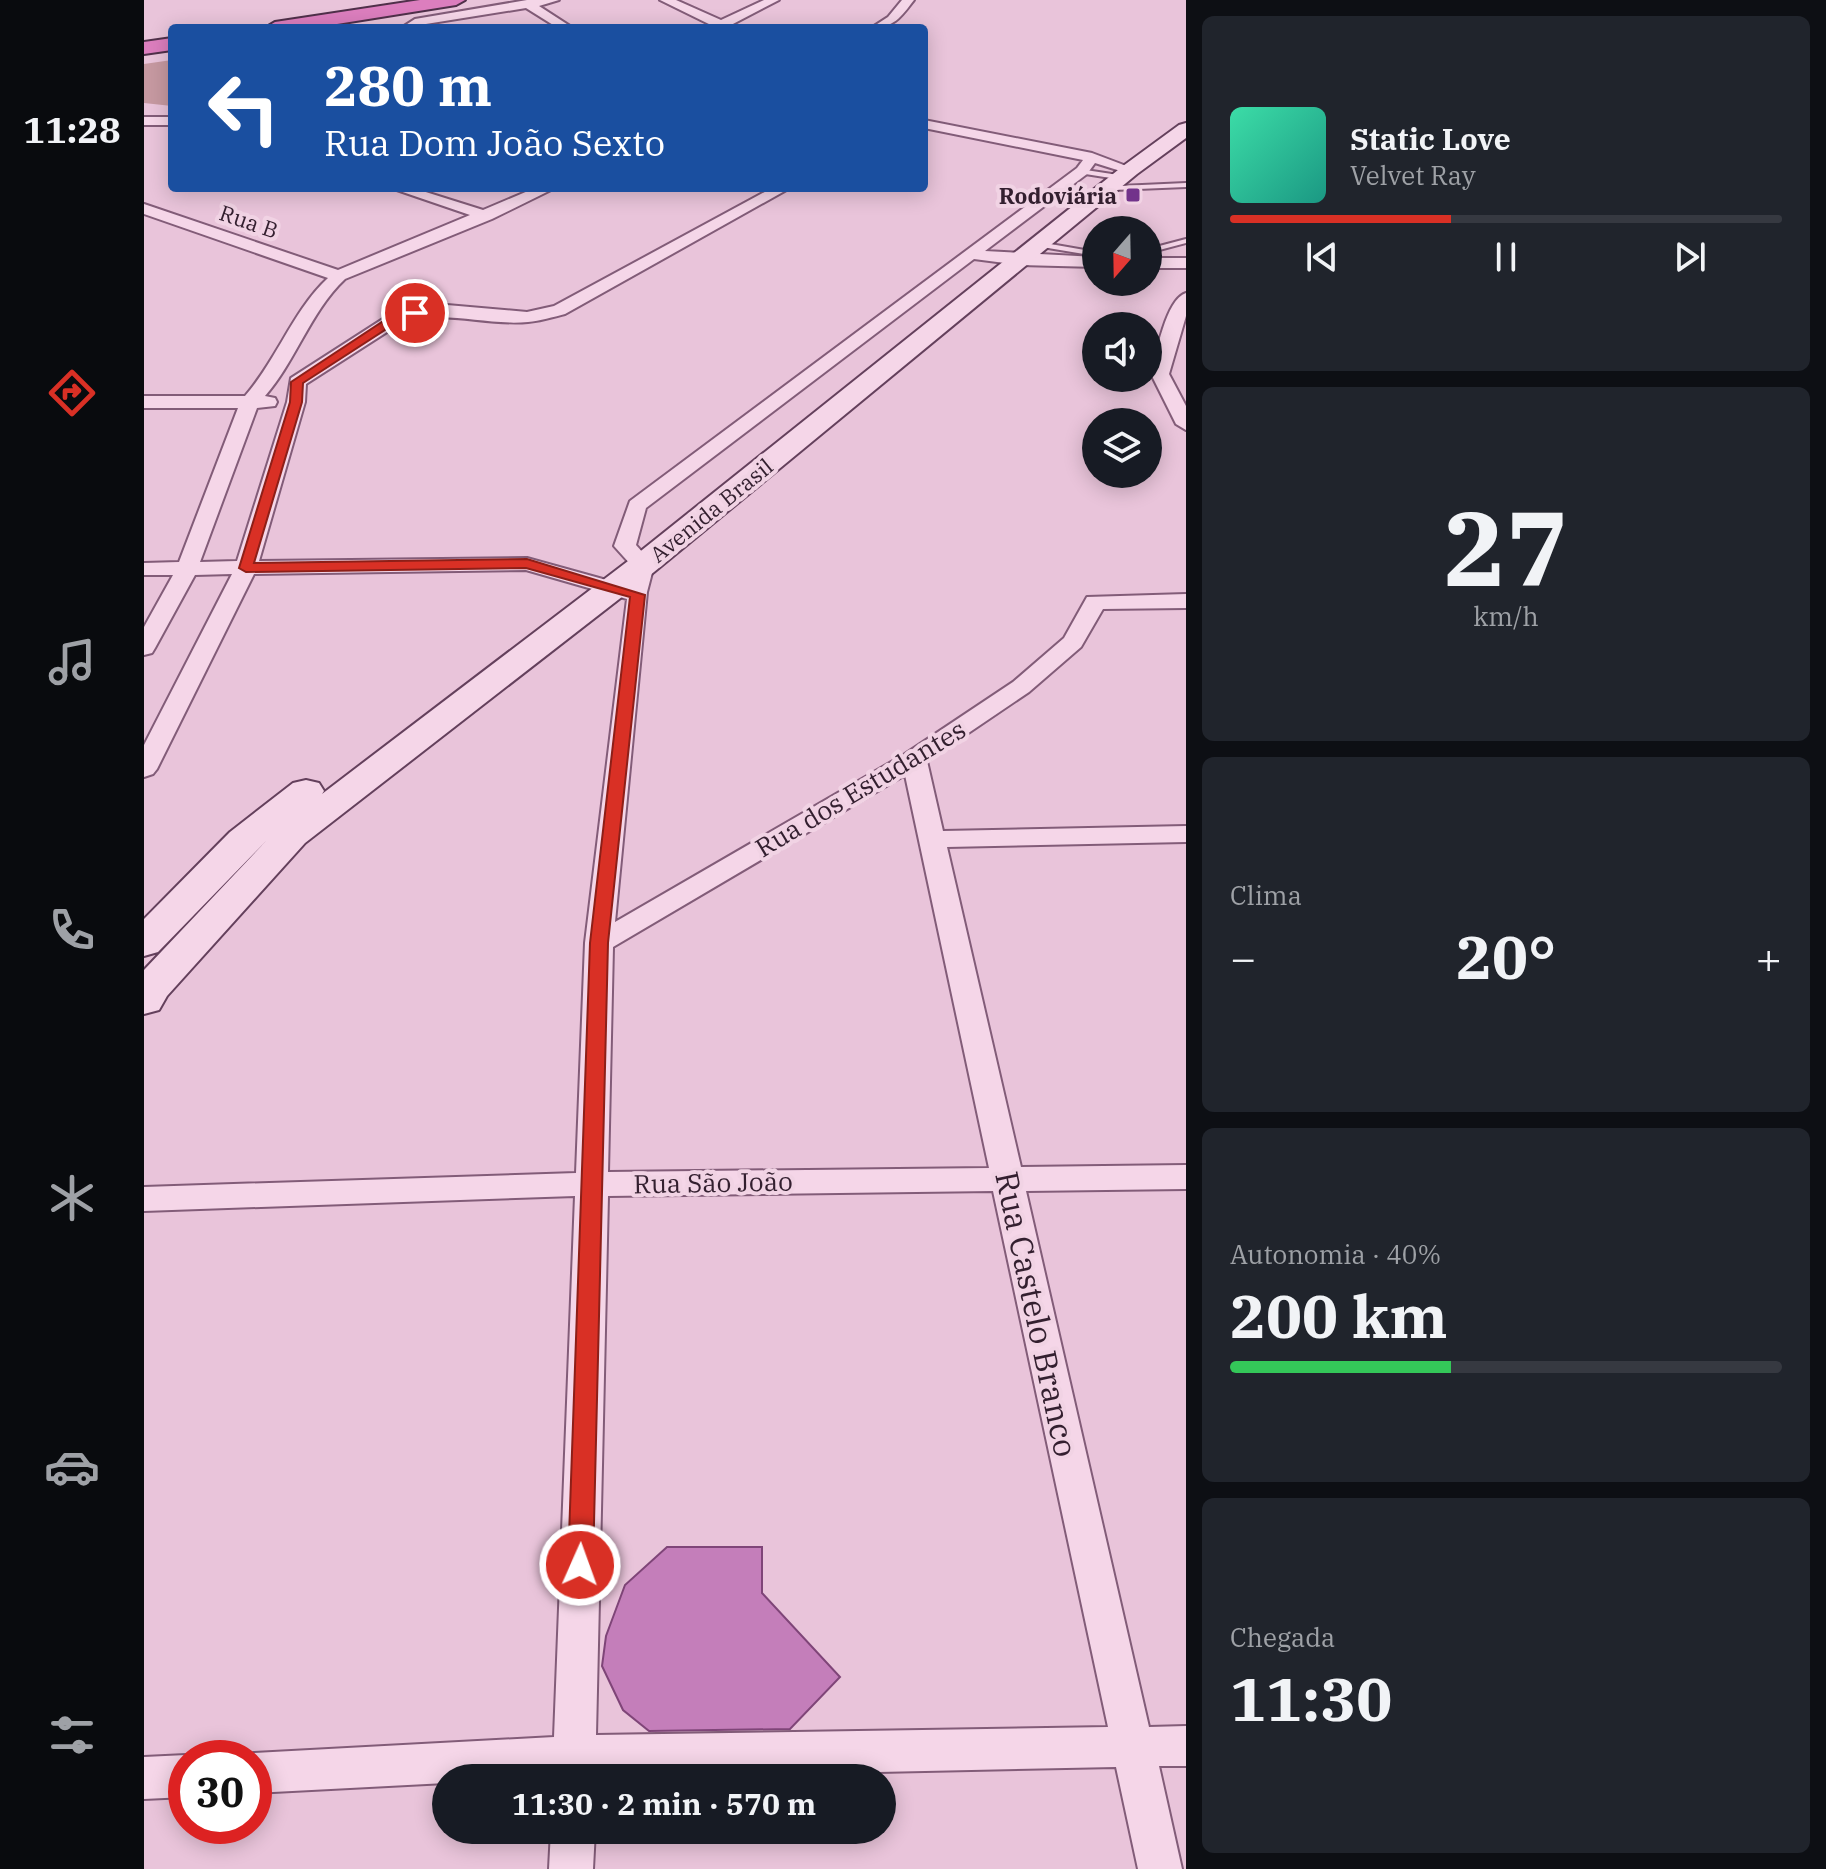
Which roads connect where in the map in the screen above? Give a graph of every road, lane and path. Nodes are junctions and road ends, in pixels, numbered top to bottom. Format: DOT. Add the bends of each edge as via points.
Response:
graph roads {
  1 [pos="456,0"];
  2 [pos="553,0"];
  3 [pos="666,0"];
  4 [pos="773,0"];
  5 [pos="908,0"];
  6 [pos="527,4"];
  7 [pos="301,24"];
  8 [pos="413,24"];
  9 [pos="560,24"];
  10 [pos="720,24"];
  11 [pos="729,24"];
  12 [pos="884,24"];
  13 [pos="168,45"];
  14 [pos="144,48"];
  15 [pos="1186,112"];
  16 [pos="144,121"];
  17 [pos="168,121"];
  18 [pos="928,125"];
  19 [pos="1186,129"];
  20 [pos="1106,169"];
  21 [pos="1186,185"];
  22 [pos="411,192"];
  23 [pos="539,192"];
  24 [pos="776,192"];
  25 [pos="144,209"];
  26 [pos="487,216"];
  27 [pos="1186,241"];
  28 [pos="1162,247"];
  29 [pos="1082,255"];
  30 [pos="999,261"];
  31 [pos="1082,262"];
  32 [pos="1162,263"];
  33 [pos="1186,263"];
  34 [pos="339,276"];
  35 [pos="1186,298"];
  36 [pos="1178,329"];
  37 [pos="271,378"];
  38 [pos="297,392"];
  39 [pos="144,402"];
  40 [pos="250,402"];
  41 [pos="1186,424"];
  42 [pos="246,568"];
  43 [pos="144,569"];
  44 [pos="187,569"];
  45 [pos="621,574"];
  46 [pos="1186,601"];
  47 [pos="144,648"];
  48 [pos="914,759"];
  49 [pos="144,769"];
  50 [pos="1186,834"];
  51 [pos="932,839"];
  52 [pos="144,943"];
  53 [pos="599,943"];
  54 [pos="144,1000"];
  55 [pos="1186,1177"];
  56 [pos="1007,1179"];
  57 [pos="592,1184"];
  58 [pos="144,1199"];
  59 [pos="1186,1746"];
  60 [pos="1133,1747"];
  61 [pos="574,1764"];
  62 [pos="658,1764"];
  63 [pos="432,1770"];
  64 [pos="272,1773"];
  65 [pos="168,1777"];
  66 [pos="144,1778"];
  67 [pos="572,1844"];
  68 [pos="571,1869"];
  69 [pos="1160,1869"];
  1 -- 7 [label="highway"];
  2 -- 6 [label="street"];
  3 -- 10 [label="street"];
  4 -- 11 [label="street"];
  5 -- 12 [label="street"];
  6 -- 8 [label="street"];
  6 -- 9 [label="street"];
  13 -- 14 [label="highway"];
  15 -- 20 [label="main road, Avenida Brasil"];
  16 -- 17 [label="street"];
  18 -- 20 [label="street"];
  19 -- 20 [label="main road, Avenida Brasil"];
  20 -- 21 [label="lane" via="1114,188"];
  20 -- 30 [label="main road, Avenida Brasil"];
  20 -- 30 [label="main road, Avenida Brasil"];
  22 -- 26 [label="street"];
  23 -- 26 [label="street"];
  24 -- 38 [label="street" via="559,310 527,317 447,310 395,319"];
  25 -- 34 [label="street, Rua B"];
  26 -- 34 [label="street"];
  27 -- 28 [label="lane"];
  29 -- 30 [label="lane"];
  30 -- 31 [label="street"];
  30 -- 45 [label="main road, Avenida Brasil"];
  30 -- 45 [label="street" via="637,505"];
  32 -- 33 [label="street"];
  34 -- 37 [label="street" via="324,290"];
  35 -- 36 [label="street"];
  36 -- 41 [label="street" via="1160,374"];
  37 -- 38 [label="street"];
  37 -- 40 [label="street"];
  38 -- 40 [label="street"];
  38 -- 42 [label="street"];
  39 -- 40 [label="street"];
  40 -- 44 [label="street"];
  42 -- 44 [label="street"];
  42 -- 45 [label="street" via="527,564"];
  42 -- 49 [label="street"];
  43 -- 44 [label="street"];
  44 -- 47 [label="street"];
  45 -- 52 [label="main road, Avenida Brasil" via="243,840"];
  45 -- 53 [label="street"];
  45 -- 54 [label="main road, Avenida Brasil" via="292,835"];
  46 -- 48 [label="street, Rua dos Estudantes" via="1095,602 1073,642 1021,687"];
  48 -- 51 [label="street, Rua Castelo Branco"];
  48 -- 53 [label="street, Rua dos Estudantes"];
  50 -- 51 [label="street"];
  51 -- 56 [label="street, Rua Castelo Branco"];
  53 -- 57 [label="street"];
  55 -- 56 [label="street, Rua São João"];
  56 -- 57 [label="street, Rua São João"];
  56 -- 60 [label="street, Rua Castelo Branco"];
  57 -- 58 [label="street, Rua São João"];
  57 -- 61 [label="street"];
  59 -- 60 [label="street"];
  60 -- 62 [label="street"];
  60 -- 69 [label="street, Rua Castelo Branco"];
  63 -- 64 [label="street"];
  65 -- 66 [label="street"];
  67 -- 68 [label="street"];
}
